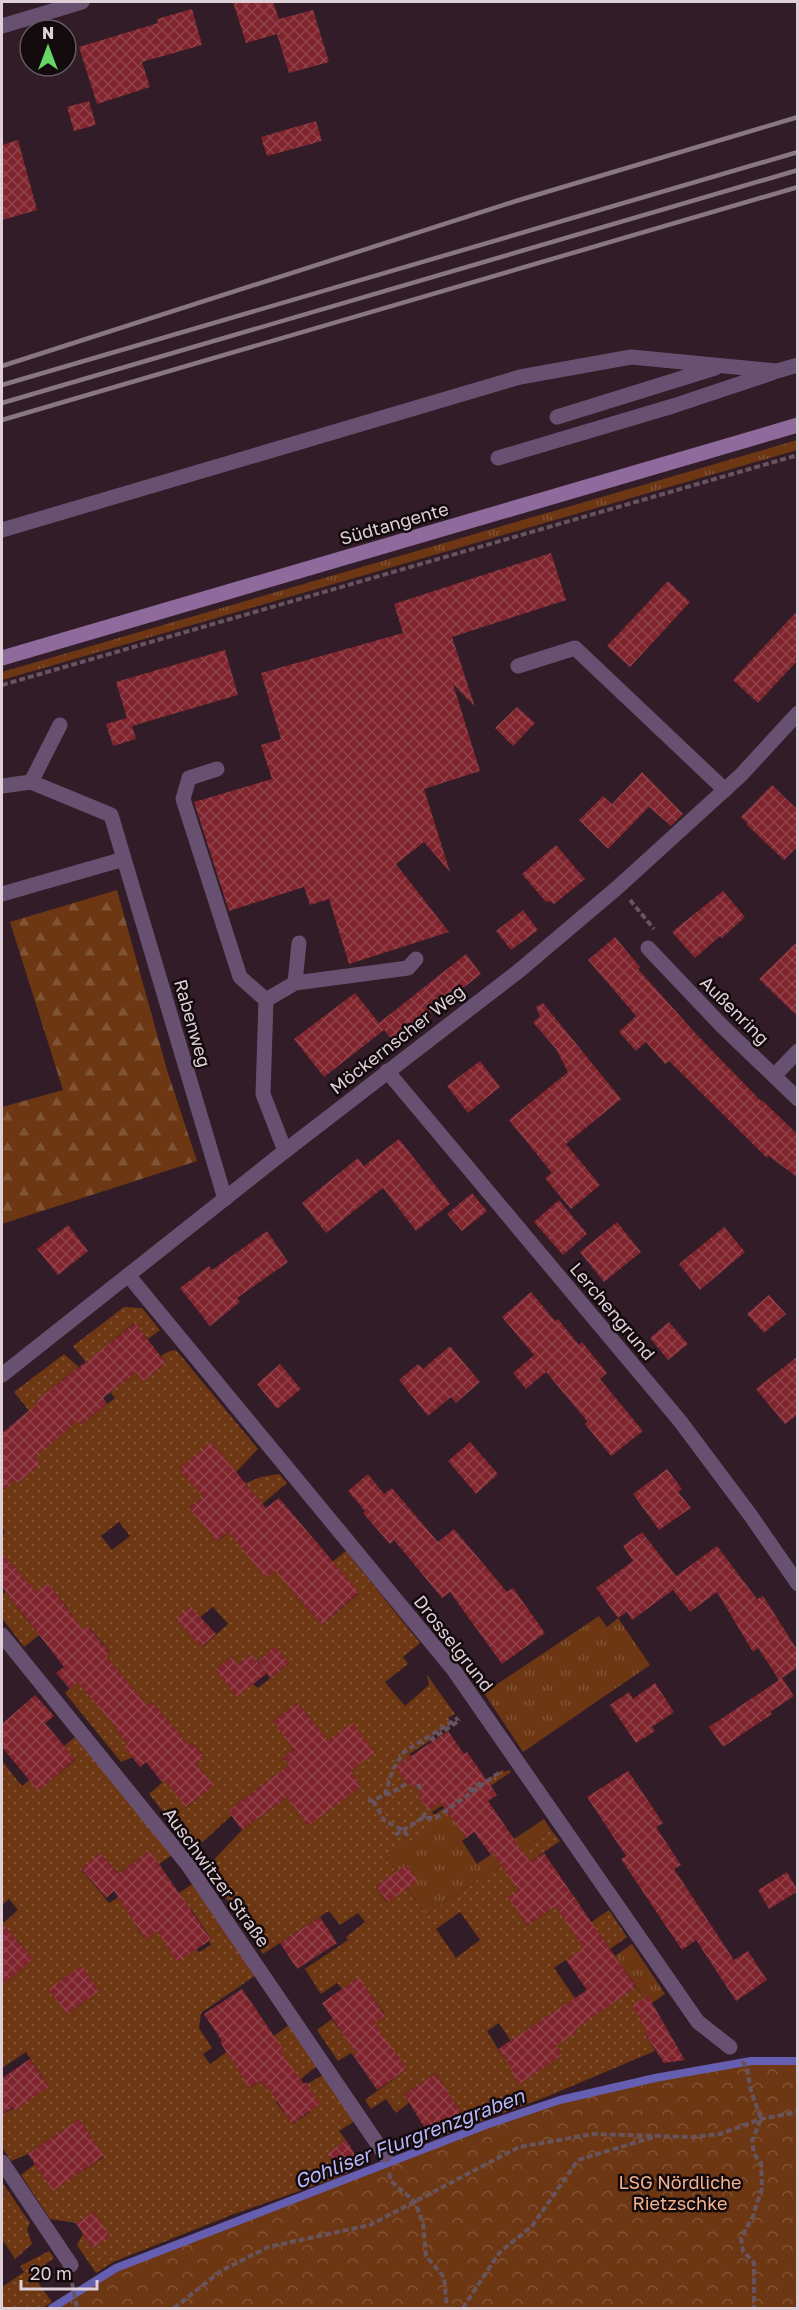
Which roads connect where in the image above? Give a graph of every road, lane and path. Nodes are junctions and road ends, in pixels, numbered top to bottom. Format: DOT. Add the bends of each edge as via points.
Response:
graph roads {
  1 [pos="79,2"];
  2 [pos="2,26"];
  3 [pos="798,365"];
  4 [pos="722,366"];
  5 [pos="777,371"];
  6 [pos="557,417"];
  7 [pos="798,425"];
  8 [pos="798,455"];
  9 [pos="498,459"];
  10 [pos="2,530"];
  11 [pos="2,658"];
  12 [pos="518,666"];
  13 [pos="2,685"];
  14 [pos="798,713"];
  15 [pos="60,724"];
  16 [pos="216,770"];
  17 [pos="31,782"];
  18 [pos="2,786"];
  19 [pos="724,790"];
  20 [pos="124,859"];
  21 [pos="618,887"];
  22 [pos="2,894"];
  23 [pos="300,943"];
  24 [pos="648,948"];
  25 [pos="416,959"];
  26 [pos="295,983"];
  27 [pos="266,1000"];
  28 [pos="798,1051"];
  29 [pos="387,1071"];
  30 [pos="774,1076"];
  31 [pos="798,1099"];
  32 [pos="285,1151"];
  33 [pos="225,1198"];
  34 [pos="128,1275"];
  35 [pos="2,1375"];
  36 [pos="798,1584"];
  37 [pos="2,1635"];
  38 [pos="434,1740"];
  39 [pos="501,1765"];
  40 [pos="503,1770"];
  41 [pos="408,1783"];
  42 [pos="418,1784"];
  43 [pos="469,1788"];
  44 [pos="421,1790"];
  45 [pos="385,1794"];
  46 [pos="427,1809"];
  47 [pos="423,1818"];
  48 [pos="403,1830"];
  49 [pos="395,1835"];
  50 [pos="408,1836"];
  51 [pos="730,2047"];
  52 [pos="747,2068"];
  53 [pos="798,2112"];
  54 [pos="761,2119"];
  55 [pos="658,2136"];
  56 [pos="386,2161"];
  57 [pos="2,2163"];
  58 [pos="415,2202"];
  59 [pos="71,2265"];
  60 [pos="174,2308"];
  61 [pos="447,2308"];
  62 [pos="463,2308"];
  63 [pos="754,2308"];
  1 -- 2 [label="street"];
  3 -- 5 [label="street"];
  4 -- 5 [label="street"];
  4 -- 6 [label="street"];
  4 -- 10 [label="street" via="631,357 520,377"];
  5 -- 9 [label="street"];
  7 -- 11 [label="street, Südtangente"];
  8 -- 13 [label="path"];
  12 -- 19 [label="street" via="575,648"];
  14 -- 19 [label="street, Möckernscher Weg"];
  15 -- 17 [label="street"];
  16 -- 27 [label="street" via="189,778 183,799 240,976"];
  17 -- 18 [label="street"];
  17 -- 20 [label="street, Rabenweg" via="111,815"];
  19 -- 21 [label="street, Möckernscher Weg"];
  20 -- 22 [label="street"];
  20 -- 33 [label="street, Rabenweg"];
  21 -- 24 [label="path" via="659,935"];
  21 -- 29 [label="street, Möckernscher Weg" via="520,970"];
  23 -- 26 [label="street"];
  24 -- 30 [label="street, Außenring"];
  25 -- 26 [label="street" via="408,968"];
  26 -- 27 [label="street"];
  27 -- 32 [label="street" via="263,1094"];
  28 -- 30 [label="street"];
  29 -- 32 [label="street, Möckernscher Weg"];
  29 -- 36 [label="street, Lerchengrund" via="680,1421"];
  30 -- 31 [label="street, Außenring"];
  32 -- 33 [label="street, Möckernscher Weg"];
  33 -- 34 [label="street, Möckernscher Weg"];
  34 -- 35 [label="street, Möckernscher Weg"];
  34 -- 51 [label="street, Drosselgrund" via="453,1669 698,2022"];
  37 -- 56 [label="street, Auschwitzer Straße" via="188,1865"];
  38 -- 45 [label="path" via="459,1719 404,1752 393,1769"];
  39 -- 43 [label="path" via="500,1770"];
  40 -- 47 [label="path" via="436,1818"];
  41 -- 45 [label="path"];
  42 -- 44 [label="path"];
  45 -- 48 [label="path" via="370,1801 385,1821"];
  46 -- 47 [label="path"];
  47 -- 48 [label="path"];
  48 -- 49 [label="path"];
  48 -- 50 [label="path"];
  52 -- 54 [label="path"];
  53 -- 54 [label="path"];
  54 -- 55 [label="path" via="720,2134"];
  54 -- 63 [label="path" via="752,2141 754,2154 761,2163 762,2188 741,2238 743,2251 754,2263"];
  55 -- 58 [label="path" via="592,2134 519,2147"];
  55 -- 62 [label="path" via="578,2160 532,2226 499,2253"];
  56 -- 58 [label="path" via="391,2181"];
  57 -- 59 [label="street"];
  58 -- 60 [label="path" via="370,2225 268,2247 221,2271"];
  58 -- 61 [label="path" via="423,2224 426,2256 444,2277"];
}
